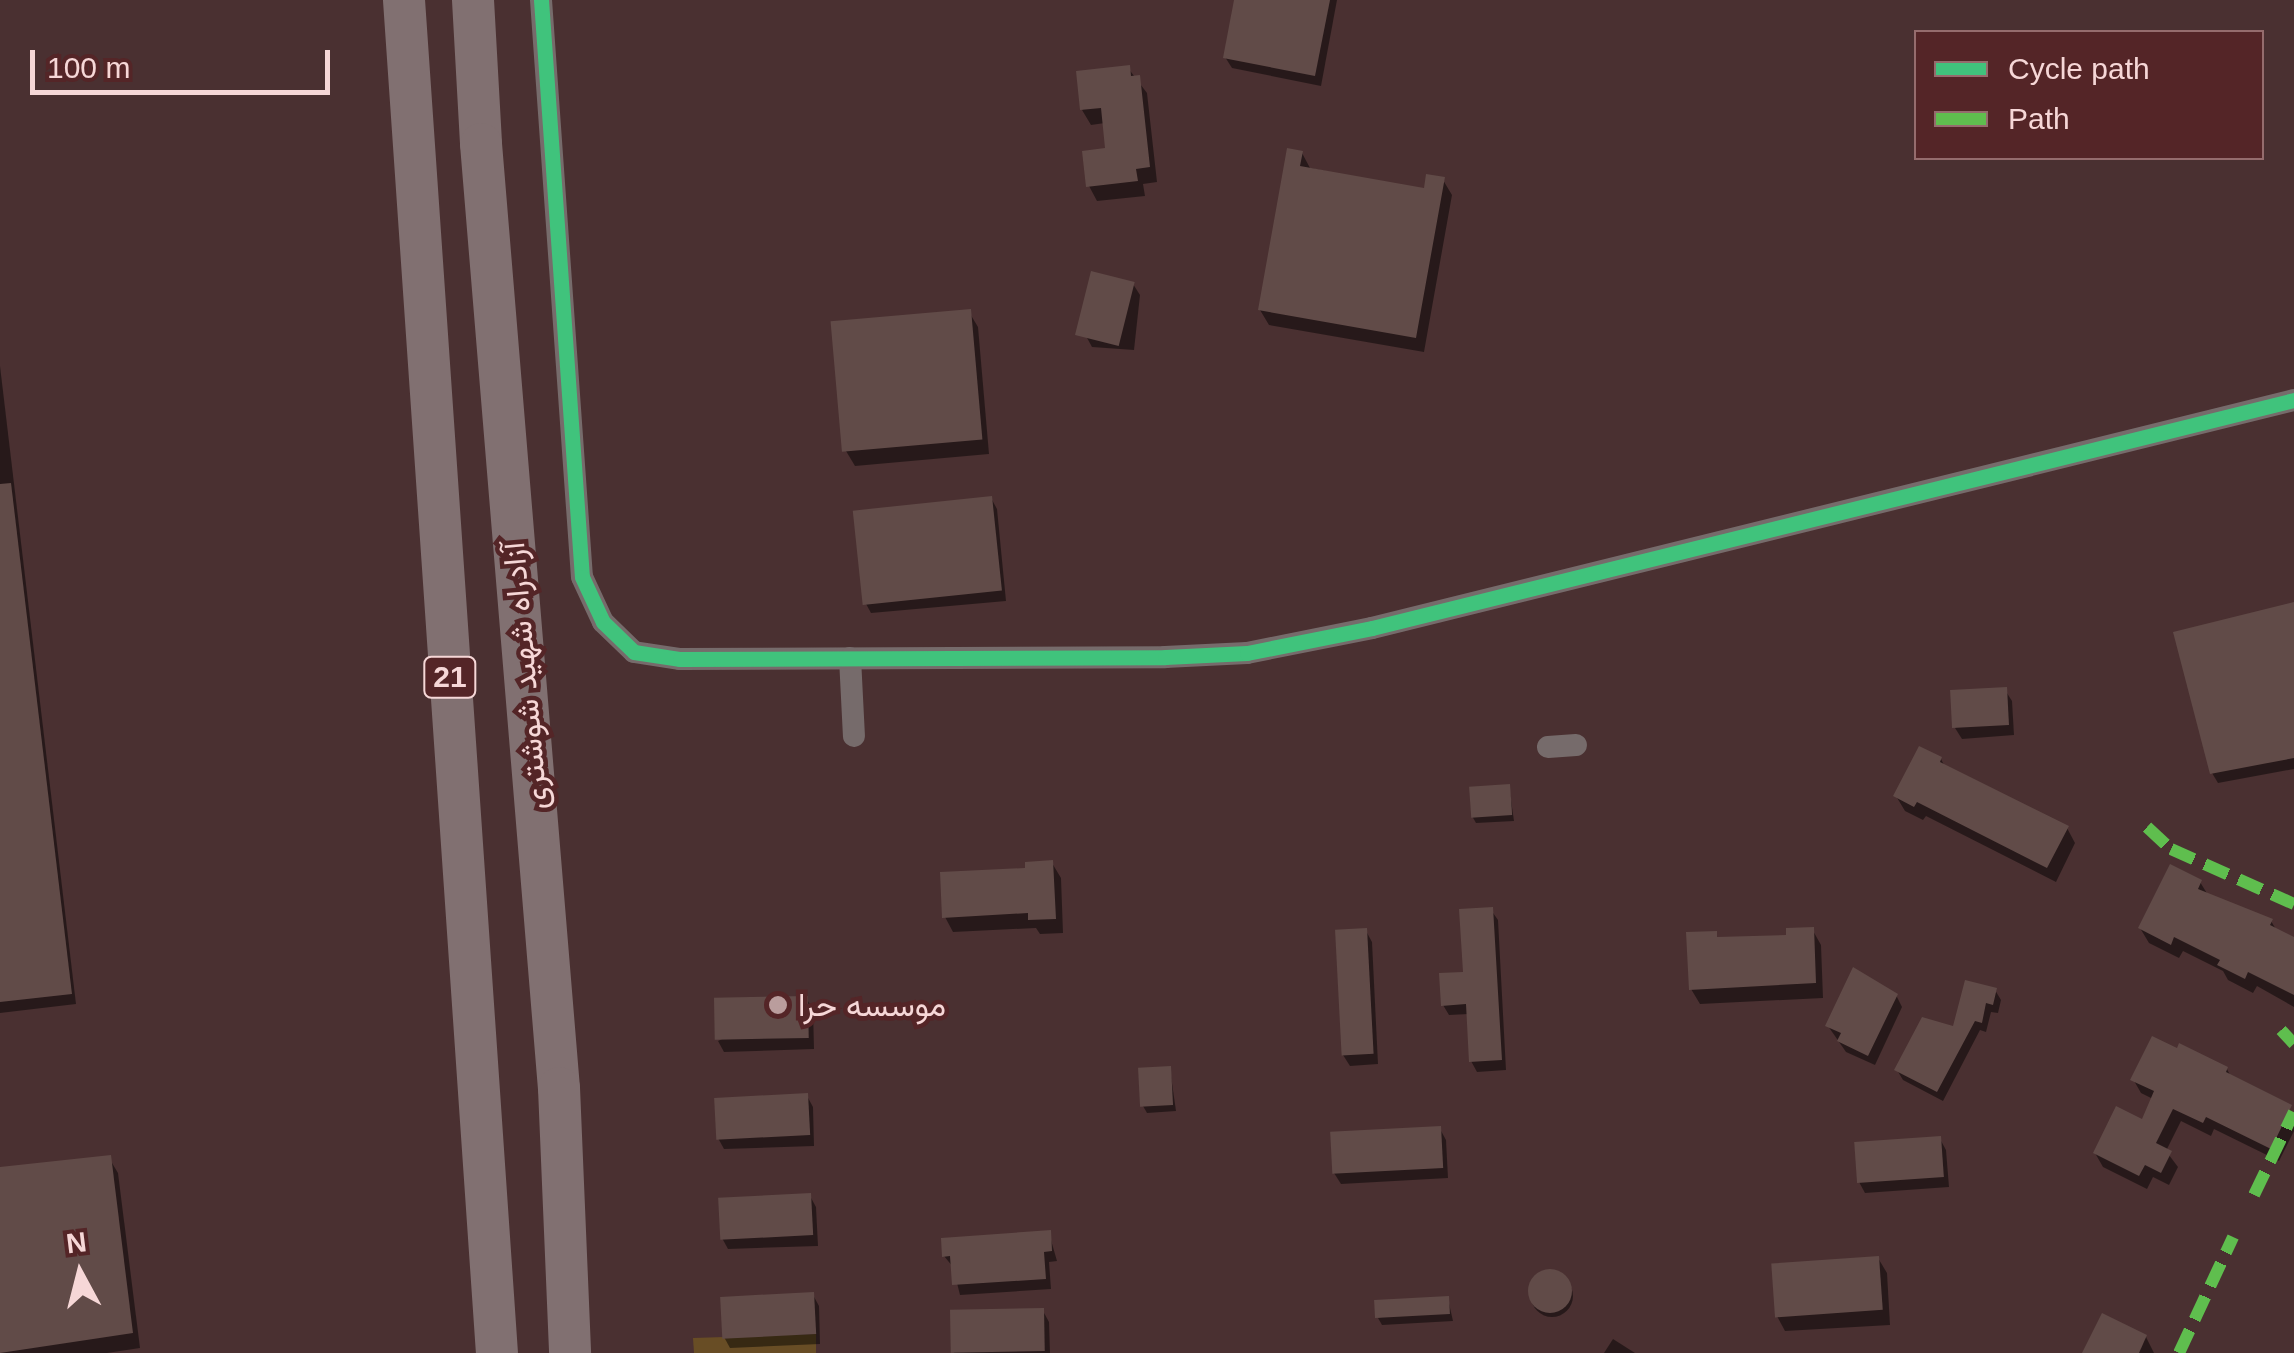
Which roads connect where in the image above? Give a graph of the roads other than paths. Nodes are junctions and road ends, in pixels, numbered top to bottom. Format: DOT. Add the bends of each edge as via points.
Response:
graph roads {
  1 [pos="404,0"];
  2 [pos="473,0"];
  3 [pos="541,0"];
  4 [pos="2294,400"];
  5 [pos="850,658"];
  6 [pos="854,736"];
  7 [pos="1576,745"];
  8 [pos="1548,747"];
  9 [pos="498,1353"];
  10 [pos="570,1353"];
  1 -- 9 [label="highway, 21"];
  2 -- 10 [label="highway, آزادراه شهید شوشتری / 21" via="559,1088"];
  3 -- 5 [label="street" via="582,576 603,622 634,652 680,659"];
  4 -- 5 [label="street" via="1372,628 1247,653"];
  5 -- 6 [label="street"];
  7 -- 8 [label="street"];
}
